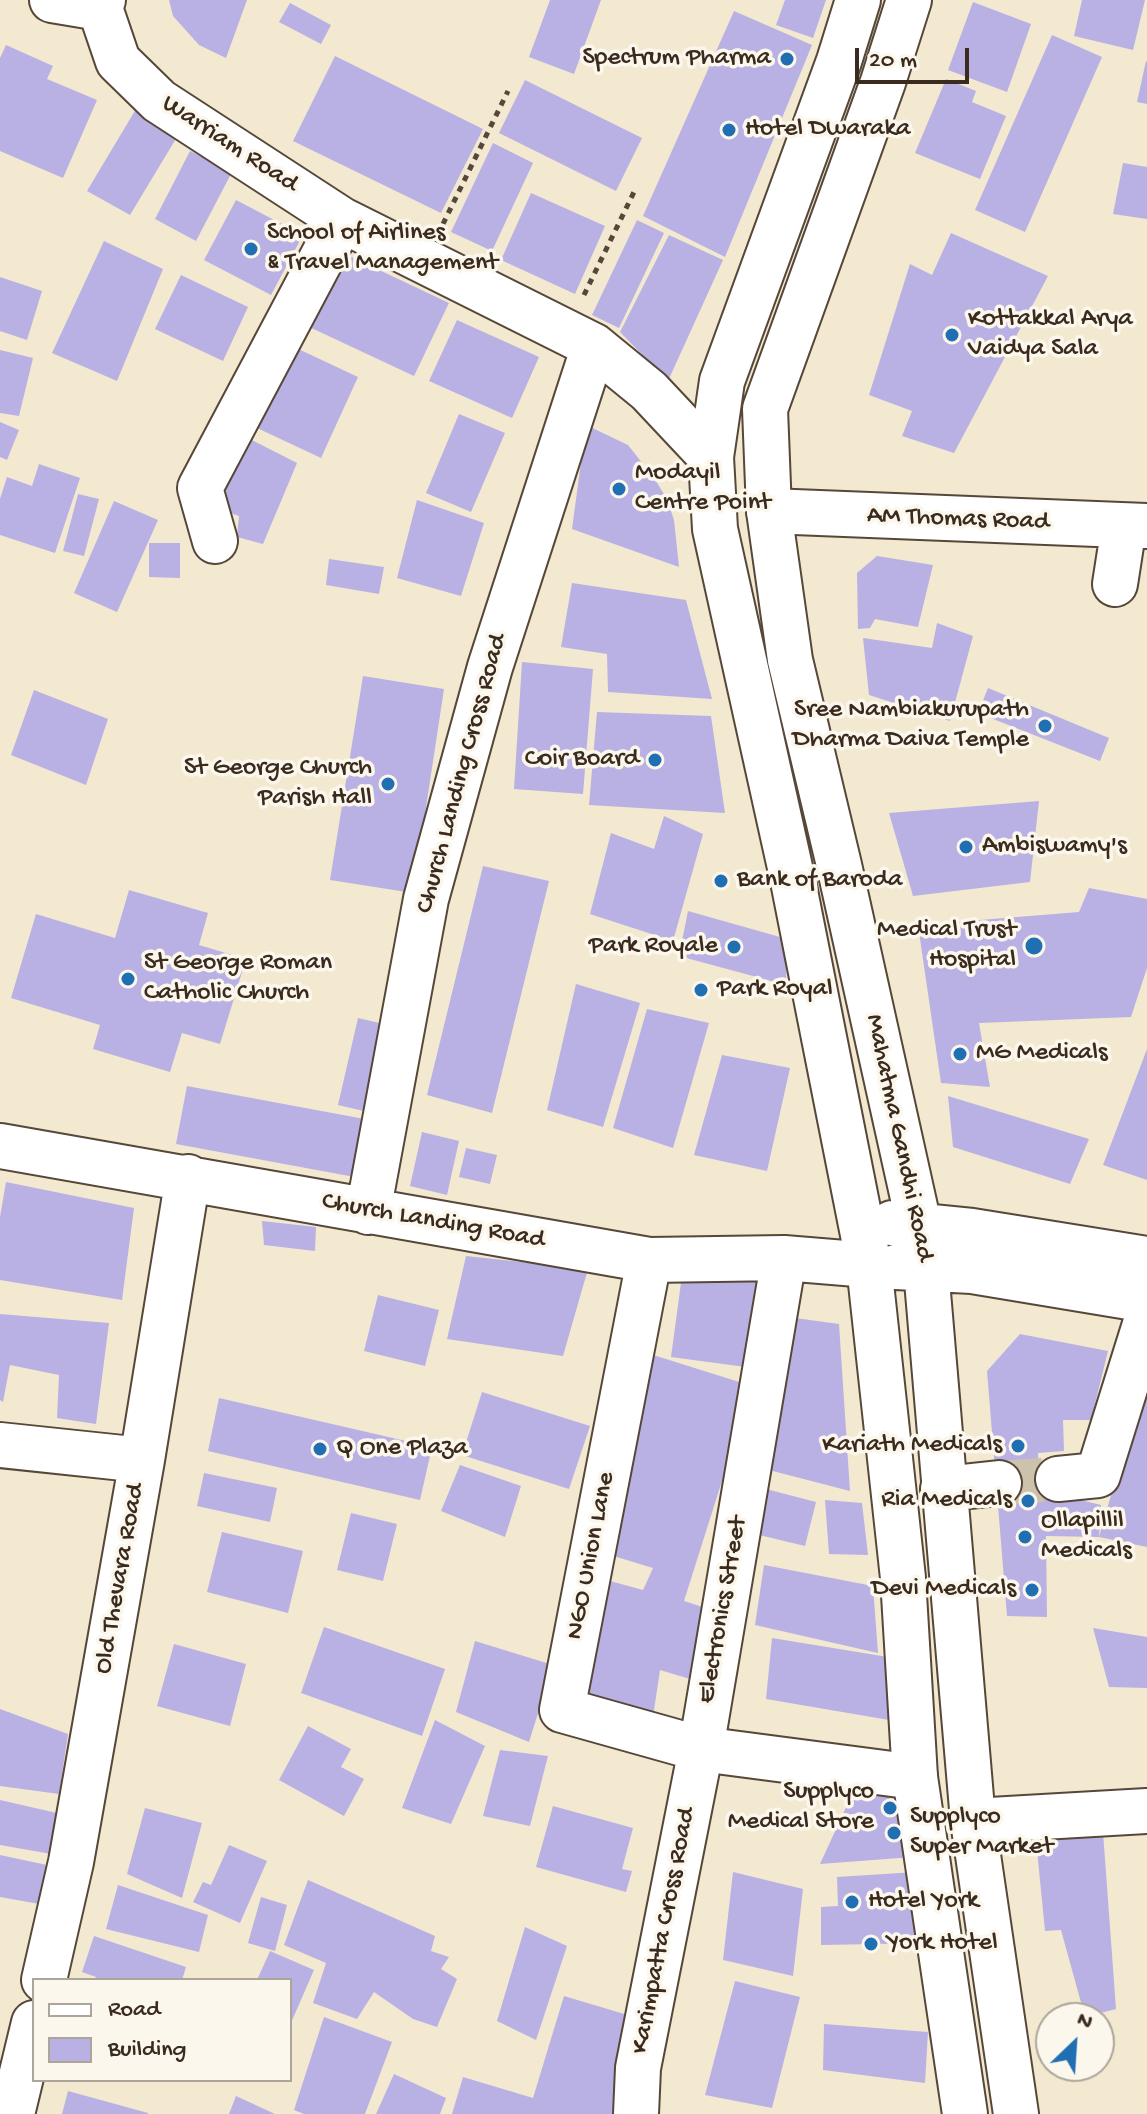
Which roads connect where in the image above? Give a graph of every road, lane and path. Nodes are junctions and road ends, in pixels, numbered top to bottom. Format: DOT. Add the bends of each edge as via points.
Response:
graph roads {
  1 [pos="52,0"];
  2 [pos="858,0"];
  3 [pos="909,0"];
  4 [pos="101,4"];
  5 [pos="508,91"];
  6 [pos="634,192"];
  7 [pos="342,220"];
  8 [pos="425,261"];
  9 [pos="580,339"];
  10 [pos="711,457"];
  11 [pos="769,511"];
  12 [pos="1136,526"];
  13 [pos="215,541"];
  14 [pos="1115,584"];
  15 [pos="0,1146"];
  16 [pos="188,1177"];
  17 [pos="368,1212"];
  18 [pos="861,1222"];
  19 [pos="919,1225"];
  20 [pos="784,1258"];
  21 [pos="1147,1259"];
  22 [pos="649,1260"];
  23 [pos="869,1265"];
  24 [pos="926,1269"];
  25 [pos="1147,1300"];
  26 [pos="1147,1318"];
  27 [pos="0,1445"];
  28 [pos="142,1460"];
  29 [pos="1058,1479"];
  30 [pos="999,1483"];
  31 [pos="943,1489"];
  32 [pos="701,1749"];
  33 [pos="915,1777"];
  34 [pos="1147,1811"];
  35 [pos="973,1821"];
  36 [pos="44,1978"];
  37 [pos="32,2027"];
  38 [pos="12,2064"];
  39 [pos="12,2114"];
  40 [pos="636,2114"];
  41 [pos="965,2114"];
  42 [pos="1016,2114"];
  1 -- 4 [label="street, Warriam Road"];
  2 -- 10 [label="street, Mahatma Gandhi Road" via="722,381"];
  3 -- 11 [label="street, Mahatma Gandhi Road" via="765,409"];
  4 -- 7 [label="street, Warriam Road" via="118,61 159,101"];
  5 -- 8 [label="path"];
  6 -- 9 [label="path"];
  7 -- 8 [label="street, Warriam Road"];
  7 -- 13 [label="street" via="200,488"];
  8 -- 9 [label="street, Warriam Road"];
  9 -- 10 [label="street, Warriam Road" via="649,391"];
  9 -- 17 [label="street, Church Landing Cross Road" via="426,899"];
  10 -- 18 [label="street, Mahatma Gandhi Road" via="715,529"];
  11 -- 12 [label="street, AM Thomas Road"];
  11 -- 19 [label="street, Mahatma Gandhi Road" via="790,660"];
  12 -- 14 [label="street"];
  15 -- 16 [label="street, Church Landing Road"];
  16 -- 17 [label="street, Church Landing Road"];
  16 -- 28 [label="street, Old Thevara Road"];
  17 -- 22 [label="street, Church Landing Road"];
  18 -- 19 [label="street"];
  18 -- 23 [label="street, Mahatma Gandhi Road"];
  19 -- 21 [label="street"];
  19 -- 24 [label="street, Mahatma Gandhi Road"];
  20 -- 22 [label="street, Church Landing Road"];
  20 -- 23 [label="street, Church Landing Road"];
  20 -- 32 [label="street, Electronics Street"];
  22 -- 32 [label="street, NGO Union Lane" via="562,1710"];
  23 -- 24 [label="street, Church Landing Road"];
  23 -- 33 [label="street, Mahatma Gandhi Road" via="903,1578"];
  24 -- 25 [label="street, Church Landing Road" via="972,1271"];
  24 -- 31 [label="street, Mahatma Gandhi Road"];
  26 -- 29 [label="street" via="1098,1475"];
  27 -- 28 [label="street"];
  28 -- 36 [label="street, Old Thevara Road" via="71,1862"];
  30 -- 31 [label="street"];
  31 -- 35 [label="street, Mahatma Gandhi Road"];
  32 -- 33 [label="street"];
  32 -- 40 [label="street, Karimpatta Cross Road" via="638,2068"];
  33 -- 41 [label="street, Mahatma Gandhi Road"];
  34 -- 35 [label="street"];
  35 -- 42 [label="street, Mahatma Gandhi Road"];
  37 -- 38 [label="street"];
  38 -- 39 [label="street"];
}
